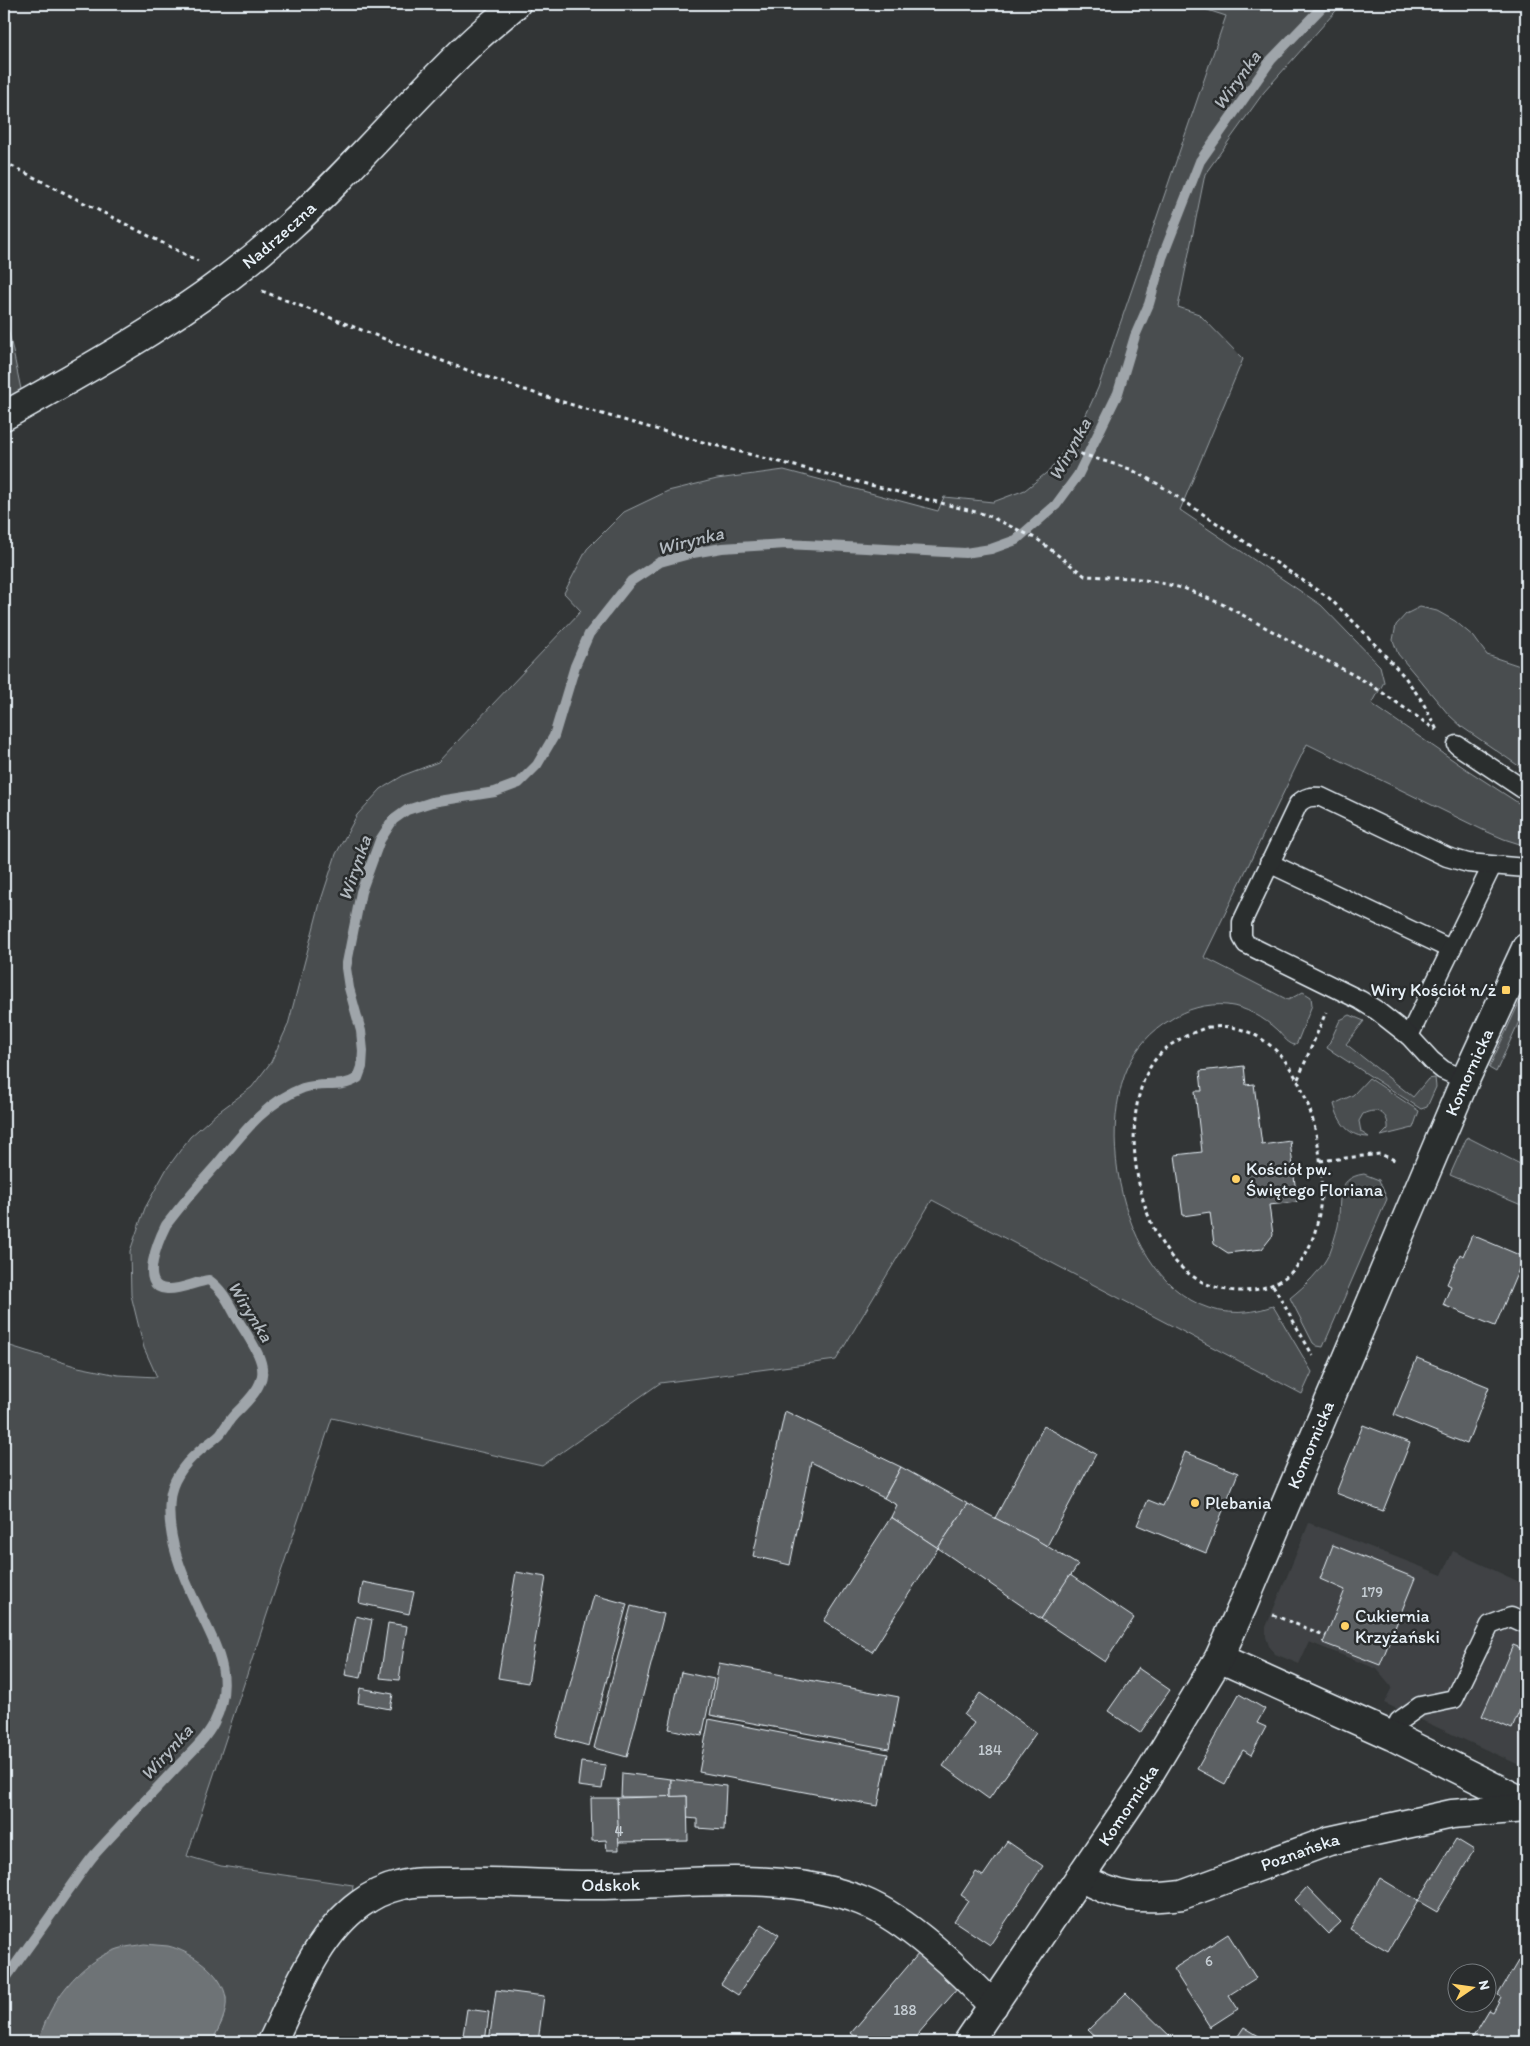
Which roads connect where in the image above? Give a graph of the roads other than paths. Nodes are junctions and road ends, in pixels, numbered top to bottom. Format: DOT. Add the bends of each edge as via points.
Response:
graph roads {
  1 [pos="516,4"];
  2 [pos="4,416"];
  3 [pos="1457,745"];
  4 [pos="1526,791"];
  5 [pos="1269,863"];
  6 [pos="1492,866"];
  7 [pos="1526,868"];
  8 [pos="1526,948"];
  9 [pos="1450,949"];
  10 [pos="1409,1036"];
  11 [pos="1465,1080"];
  12 [pos="1526,1624"];
  13 [pos="1219,1658"];
  14 [pos="1392,1736"];
  15 [pos="1526,1803"];
  16 [pos="1526,1808"];
  17 [pos="1081,1878"];
  18 [pos="993,2006"];
  19 [pos="272,2042"];
  20 [pos="968,2042"];
  1 -- 2 [label="street, Nadrzeczna" via="468,45 287,229 227,279 150,333"];
  3 -- 4 [label="lane"];
  5 -- 6 [label="lane" via="1298,804 1312,796 1447,857"];
  5 -- 9 [label="lane"];
  5 -- 10 [label="lane" via="1242,922 1242,938 1246,944 1376,1010"];
  6 -- 7 [label="lane"];
  6 -- 9 [label="lane"];
  8 -- 11 [label="street, Komornicka"];
  9 -- 10 [label="lane"];
  10 -- 11 [label="lane" via="1443,1070"];
  11 -- 13 [label="street, Komornicka"];
  12 -- 14 [label="lane" via="1510,1617 1490,1625 1454,1699 1420,1706 1399,1721"];
  13 -- 14 [label="street"];
  13 -- 17 [label="street, Komornicka" via="1145,1781"];
  14 -- 15 [label="street"];
  16 -- 17 [label="street, Poznańska" via="1452,1814 1329,1841 1182,1895 1158,1898 1110,1893"];
  17 -- 18 [label="street, Komornicka"];
  18 -- 19 [label="street, Odskok" via="937,1953 896,1921 863,1901 834,1892 756,1881 634,1885 432,1882 380,1892 346,1916 312,1961"];
  18 -- 20 [label="street, Komornicka"];
}
